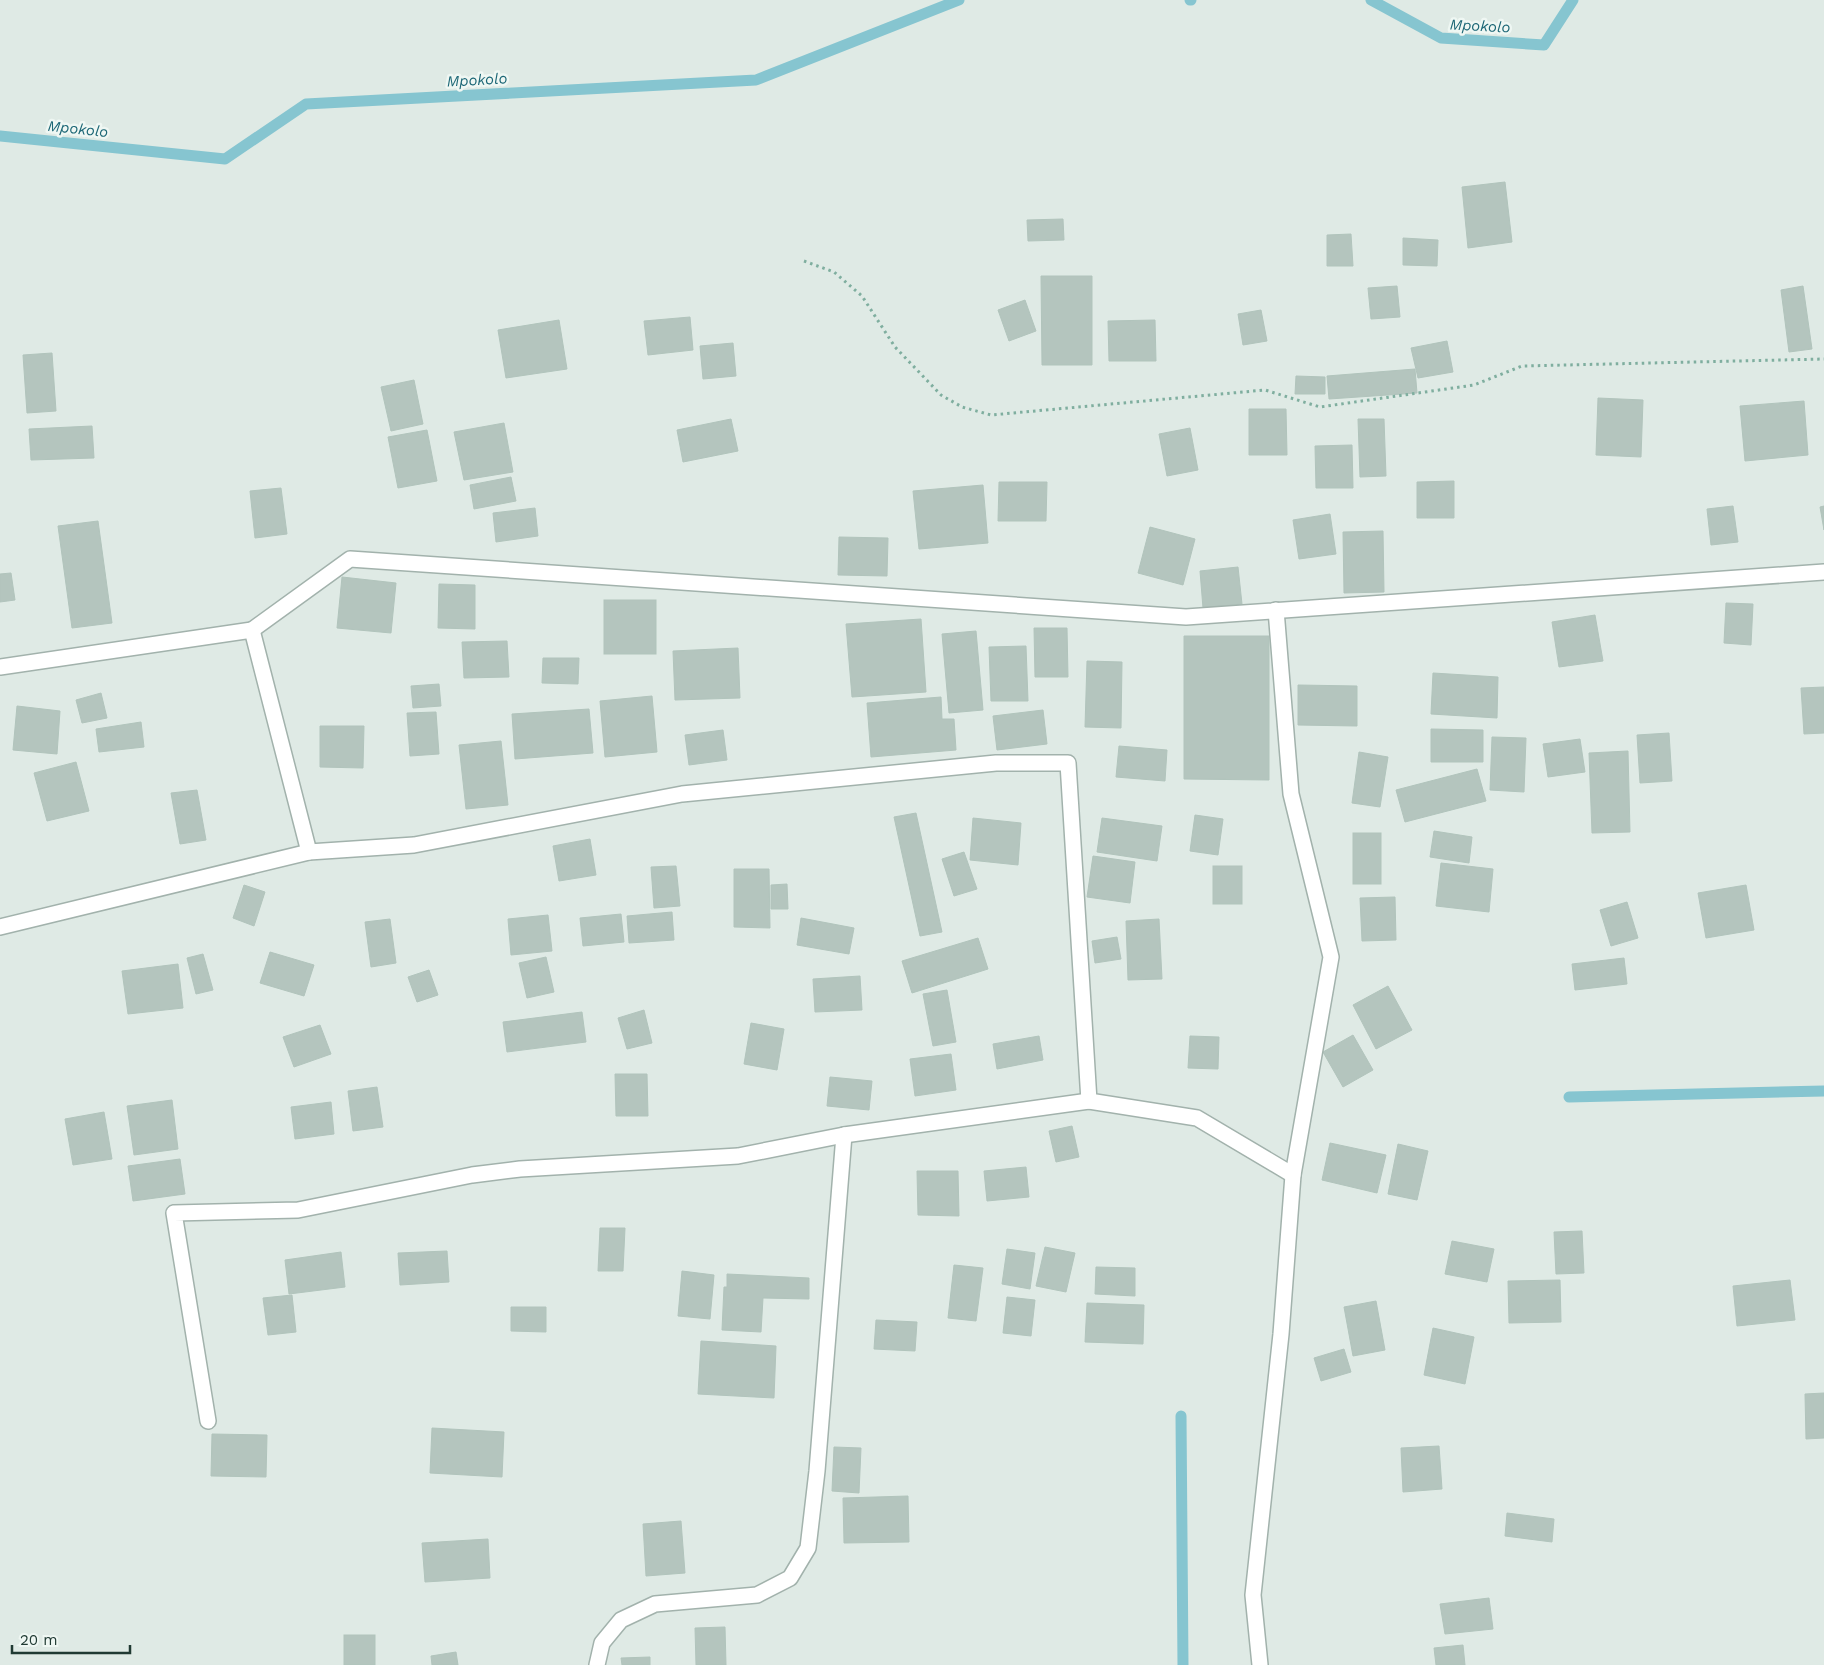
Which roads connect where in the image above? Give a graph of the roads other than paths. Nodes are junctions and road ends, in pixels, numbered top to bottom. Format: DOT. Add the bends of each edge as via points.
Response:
graph roads {
  1 [pos="1824,572"];
  2 [pos="1276,610"];
  3 [pos="252,630"];
  4 [pos="0,667"];
  5 [pos="309,852"];
  6 [pos="0,927"];
  7 [pos="1089,1101"];
  8 [pos="844,1135"];
  9 [pos="1293,1175"];
  10 [pos="208,1421"];
  11 [pos="597,1665"];
  12 [pos="1260,1665"];
  1 -- 2 [label="street"];
  2 -- 3 [label="street" via="1186,618 350,559"];
  2 -- 9 [label="street" via="1291,794 1331,957"];
  3 -- 4 [label="street"];
  3 -- 5 [label="street"];
  5 -- 6 [label="street"];
  5 -- 7 [label="street" via="414,845 682,794 996,762 1068,763"];
  7 -- 8 [label="street"];
  7 -- 9 [label="street" via="1197,1118"];
  8 -- 10 [label="street" via="738,1156 520,1169 472,1175 298,1210 174,1213"];
  8 -- 11 [label="street" via="808,1548 790,1578 758,1595 655,1604 621,1620 602,1643"];
  9 -- 12 [label="street" via="1281,1334 1253,1595"];
}
